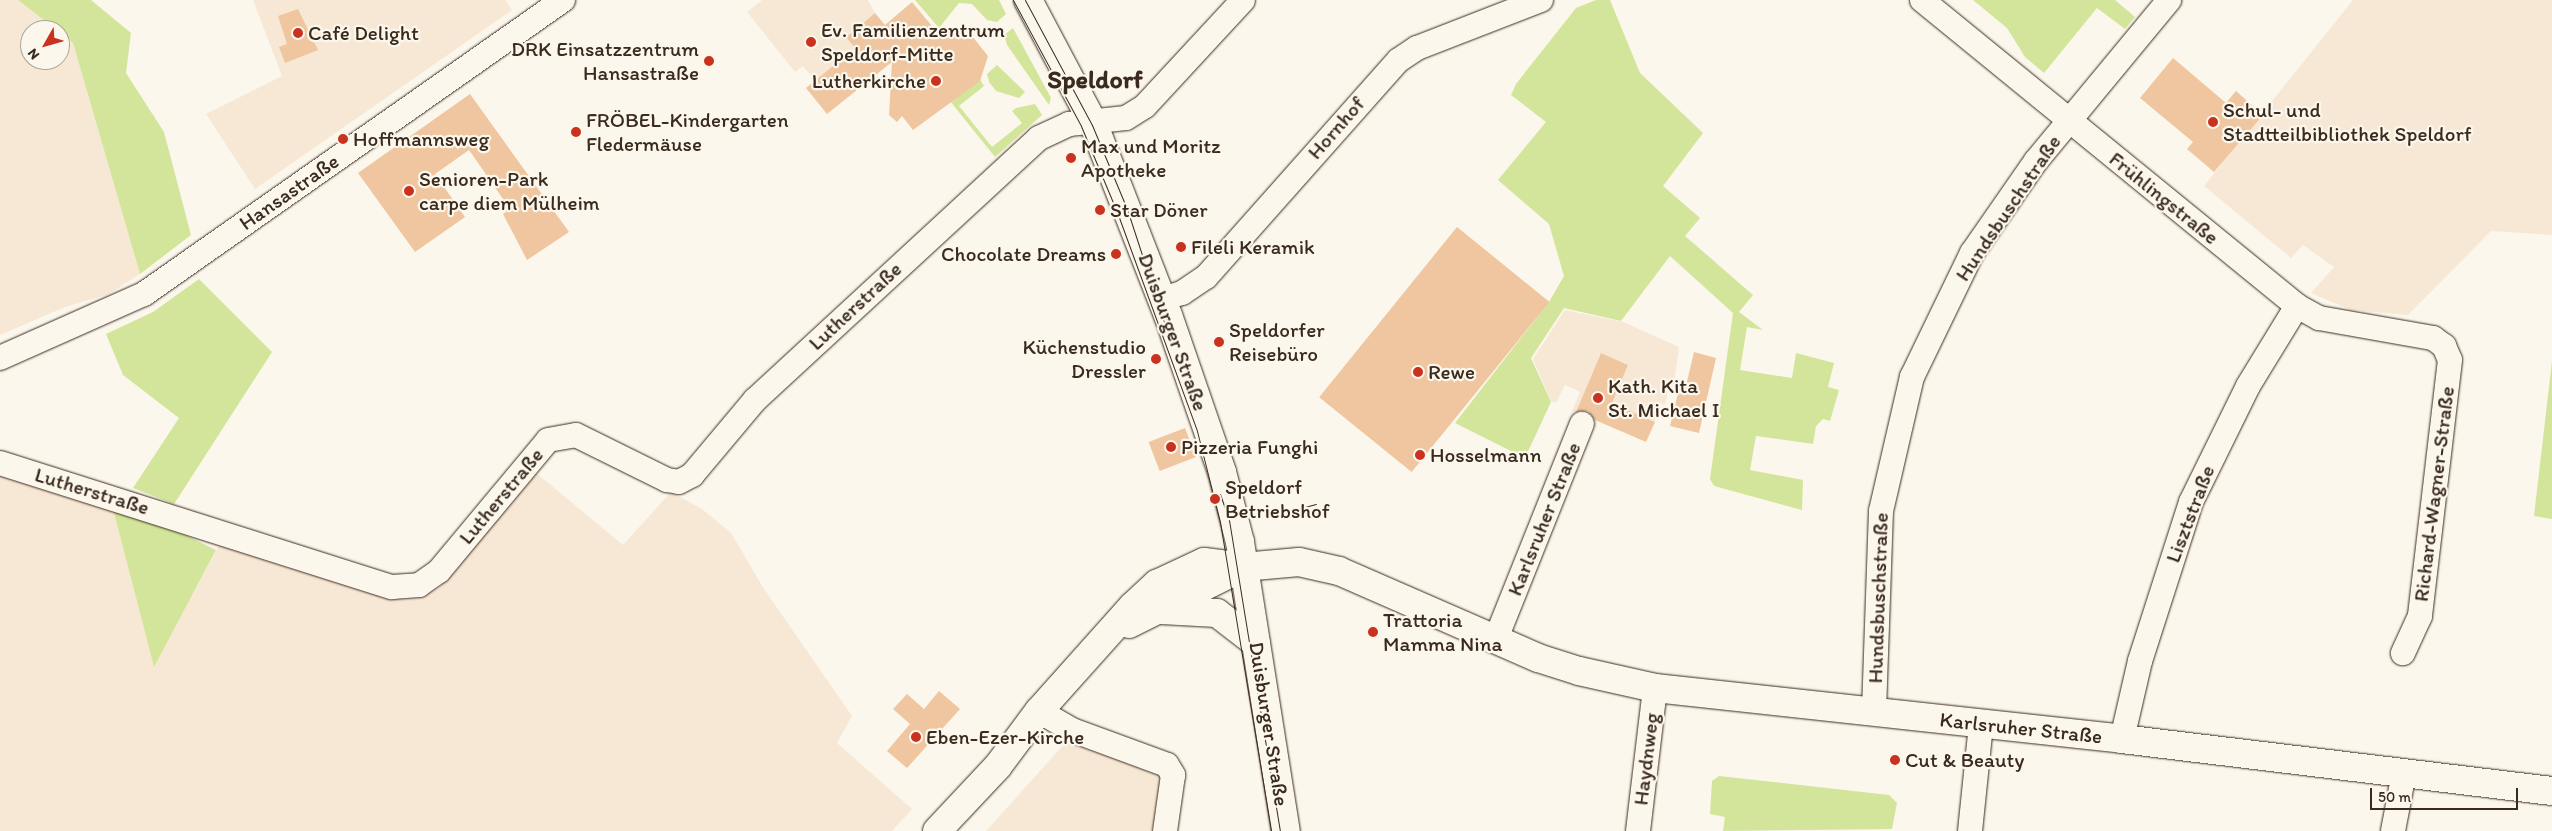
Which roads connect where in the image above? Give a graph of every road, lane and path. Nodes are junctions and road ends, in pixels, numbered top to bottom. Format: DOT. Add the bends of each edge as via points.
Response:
graph roads {
  1 [pos="563,0"];
  2 [pos="1028,0"];
  3 [pos="1243,0"];
  4 [pos="1541,0"];
  5 [pos="1922,0"];
  6 [pos="2169,0"];
  7 [pos="2068,120"];
  8 [pos="1093,123"];
  9 [pos="1162,300"];
  10 [pos="2296,306"];
  11 [pos="2433,338"];
  12 [pos="0,358"];
  13 [pos="1582,424"];
  14 [pos="0,463"];
  15 [pos="1243,567"];
  16 [pos="1154,610"];
  17 [pos="1110,634"];
  18 [pos="1495,641"];
  19 [pos="1256,643"];
  20 [pos="2403,653"];
  21 [pos="1655,688"];
  22 [pos="1874,711"];
  23 [pos="1040,712"];
  24 [pos="1981,724"];
  25 [pos="2122,738"];
  26 [pos="2404,773"];
  27 [pos="2552,792"];
  28 [pos="937,831"];
  29 [pos="1165,831"];
  30 [pos="1286,831"];
  31 [pos="1638,831"];
  32 [pos="1970,831"];
  33 [pos="2393,831"];
  1 -- 12 [label="street, Hansastraße" via="144,294"];
  2 -- 8 [label="street, Duisburger Straße"];
  3 -- 8 [label="street, Lutherstraße" via="1145,106 1126,118"];
  4 -- 9 [label="street, Hornhof" via="1417,48 1399,60 1206,277 1187,291"];
  5 -- 7 [label="street, Frühlingstraße"];
  6 -- 7 [label="street, Hundsbuschstraße"];
  7 -- 10 [label="street, Frühlingstraße"];
  7 -- 22 [label="street, Hundsbuschstraße" via="1972,253 1912,377 1881,511"];
  8 -- 9 [label="street, Duisburger Straße"];
  8 -- 14 [label="street, Lutherstraße" via="1069,124 1039,138 769,387 692,475 680,482 667,480 576,435 562,435 538,449 439,572 419,584 392,587"];
  9 -- 15 [label="street, Duisburger Straße" via="1222,472"];
  10 -- 11 [label="street, Frühlingstraße" via="2319,318 2349,326"];
  10 -- 25 [label="street, Lisztstraße" via="2248,386 2191,502 2140,661"];
  11 -- 20 [label="street, Richard-Wagner-Straße" via="2444,346 2450,360 2420,616"];
  13 -- 18 [label="street, Karlsruher Straße"];
  15 -- 16 [label="street"];
  15 -- 17 [label="street" via="1204,562 1181,571 1157,584"];
  15 -- 18 [label="street, Karlsruher Straße" via="1299,562 1339,571"];
  15 -- 19 [label="street, Duisburger Straße"];
  16 -- 17 [label="street"];
  16 -- 19 [label="street" via="1217,613"];
  17 -- 23 [label="street"];
  18 -- 21 [label="street, Karlsruher Straße" via="1579,671"];
  19 -- 30 [label="street, Duisburger Straße"];
  21 -- 22 [label="street, Karlsruher Straße"];
  21 -- 31 [label="street, Haydnweg"];
  22 -- 24 [label="street, Karlsruher Straße"];
  23 -- 28 [label="street" via="998,766"];
  23 -- 29 [label="street" via="1072,730 1167,765 1173,775"];
  24 -- 25 [label="street, Karlsruher Straße"];
  24 -- 32 [label="street"];
  25 -- 26 [label="street, Karlsruher Straße"];
  26 -- 27 [label="street, Karlsruher Straße"];
  26 -- 33 [label="street"];
}
